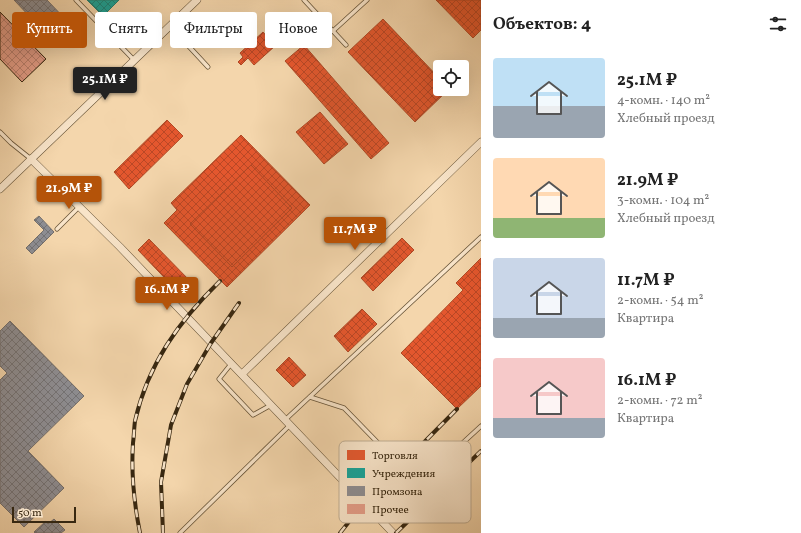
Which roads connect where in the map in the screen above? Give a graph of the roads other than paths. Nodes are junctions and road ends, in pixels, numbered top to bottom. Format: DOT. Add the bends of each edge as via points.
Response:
graph roads {
  1 [pos="76,0"];
  2 [pos="195,0"];
  3 [pos="304,0"];
  4 [pos="367,0"];
  5 [pos="183,12"];
  6 [pos="170,26"];
  7 [pos="333,31"];
  8 [pos="346,45"];
  9 [pos="190,48"];
  10 [pos="134,60"];
  11 [pos="208,67"];
  12 [pos="0,132"];
  13 [pos="481,142"];
  14 [pos="31,159"];
  15 [pos="0,189"];
  16 [pos="79,207"];
  17 [pos="57,229"];
  18 [pos="481,237"];
  19 [pos="231,364"];
  20 [pos="242,374"];
  21 [pos="310,397"];
  22 [pos="271,405"];
  23 [pos="288,423"];
  24 [pos="481,426"];
  25 [pos="376,441"];
  26 [pos="465,441"];
  27 [pos="339,476"];
  28 [pos="383,523"];
  29 [pos="180,533"];
  30 [pos="393,533"];
  1 -- 10 [label="lane"];
  2 -- 5 [label="street"];
  3 -- 7 [label="lane"];
  4 -- 7 [label="lane"];
  6 -- 10 [label="street"];
  7 -- 8 [label="lane"];
  9 -- 11 [label="lane"];
  10 -- 14 [label="street"];
  12 -- 14 [label="lane"];
  13 -- 20 [label="street"];
  14 -- 15 [label="street"];
  14 -- 16 [label="street"];
  16 -- 17 [label="lane"];
  16 -- 19 [label="street"];
  18 -- 21 [label="lane"];
  19 -- 20 [label="street"];
  19 -- 22 [label="lane" via="219,379 253,415"];
  20 -- 22 [label="street"];
  21 -- 23 [label="lane"];
  21 -- 25 [label="lane" via="344,408"];
  22 -- 23 [label="street"];
  23 -- 27 [label="street"];
  23 -- 29 [label="lane"];
  24 -- 26 [label="lane"];
  28 -- 30 [label="street"];
}
